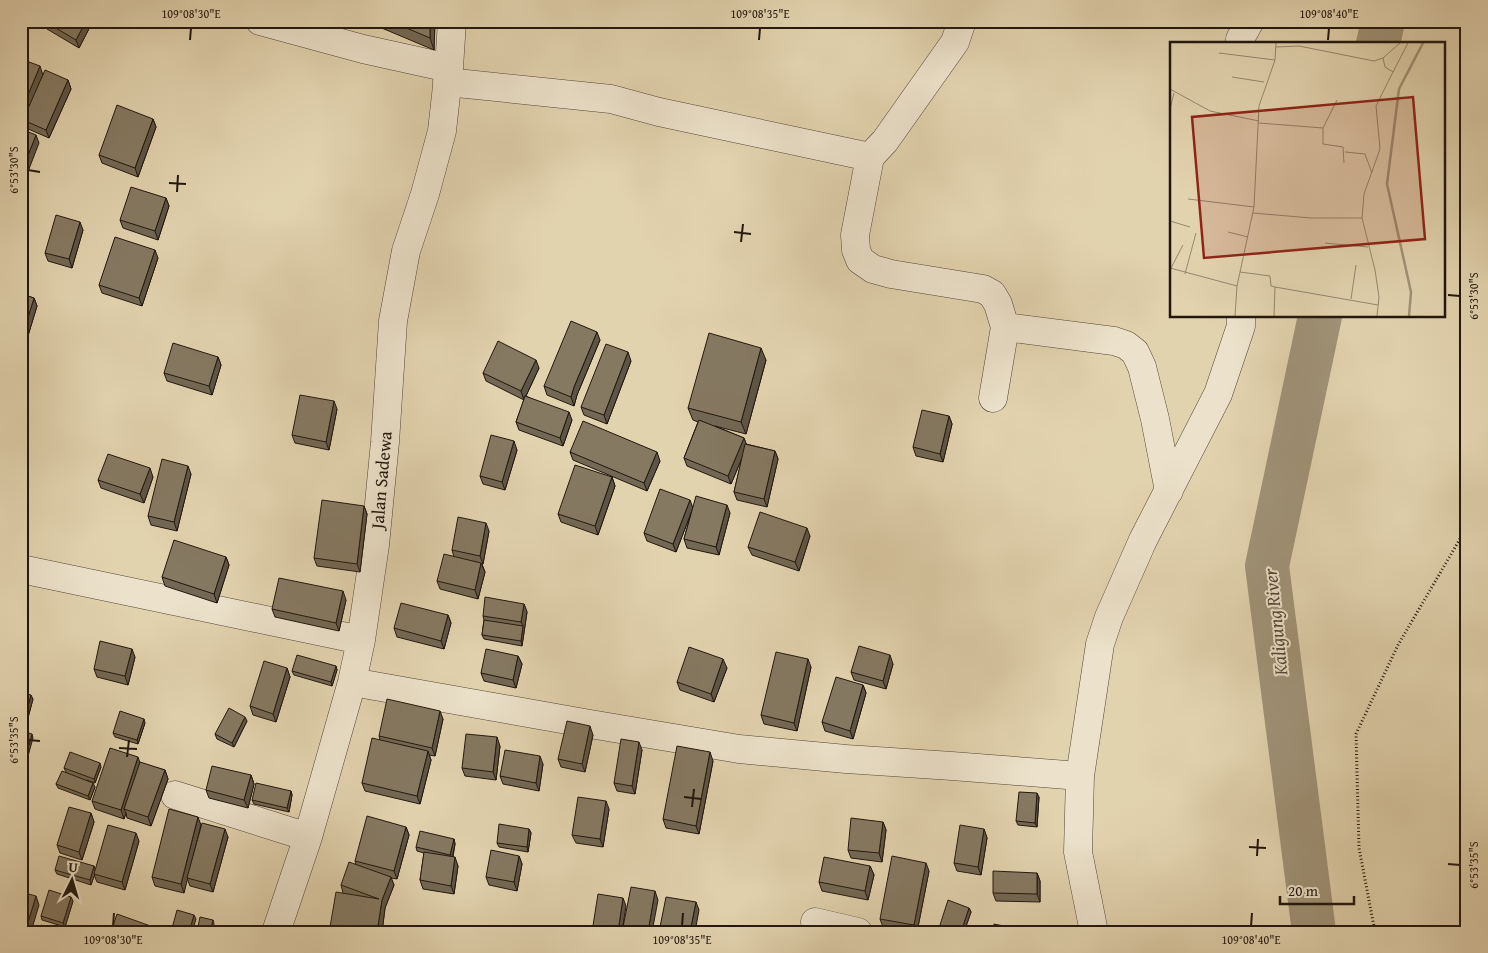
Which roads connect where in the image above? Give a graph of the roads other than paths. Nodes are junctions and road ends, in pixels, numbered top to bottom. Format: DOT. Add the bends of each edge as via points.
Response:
graph roads {
  1 [pos="260,21"];
  2 [pos="452,21"];
  3 [pos="962,21"];
  4 [pos="1250,21"];
  5 [pos="1240,42"];
  6 [pos="461,80"];
  7 [pos="870,157"];
  8 [pos="1241,318"];
  9 [pos="1005,327"];
  10 [pos="993,398"];
  11 [pos="1169,491"];
  12 [pos="21,569"];
  13 [pos="360,640"];
  14 [pos="370,685"];
  15 [pos="1080,776"];
  16 [pos="174,795"];
  17 [pos="308,837"];
  18 [pos="815,922"];
  19 [pos="276,932"];
  20 [pos="858,932"];
  21 [pos="1094,932"];
  1 -- 6 [label="street"];
  2 -- 6 [label="street, Jalan Sadewa"];
  3 -- 7 [label="street" via="955,42 885,142"];
  4 -- 5 [label="street"];
  6 -- 7 [label="street" via="611,99"];
  6 -- 13 [label="street, Jalan Sadewa" via="406,251 393,321 375,545"];
  7 -- 9 [label="street" via="855,235 860,260 873,269 891,274 992,294"];
  8 -- 11 [label="street" via="1218,394"];
  9 -- 10 [label="street"];
  9 -- 11 [label="street" via="1114,341 1135,352 1142,366 1155,419"];
  11 -- 15 [label="street" via="1143,540 1100,644"];
  12 -- 13 [label="street"];
  13 -- 14 [label="street, Jalan Sadewa"];
  14 -- 15 [label="street" via="739,749"];
  14 -- 17 [label="street, Jalan Sadewa"];
  15 -- 21 [label="street" via="1078,852"];
  16 -- 17 [label="street"];
  17 -- 19 [label="street, Jalan Sadewa"];
  18 -- 20 [label="street"];
}
